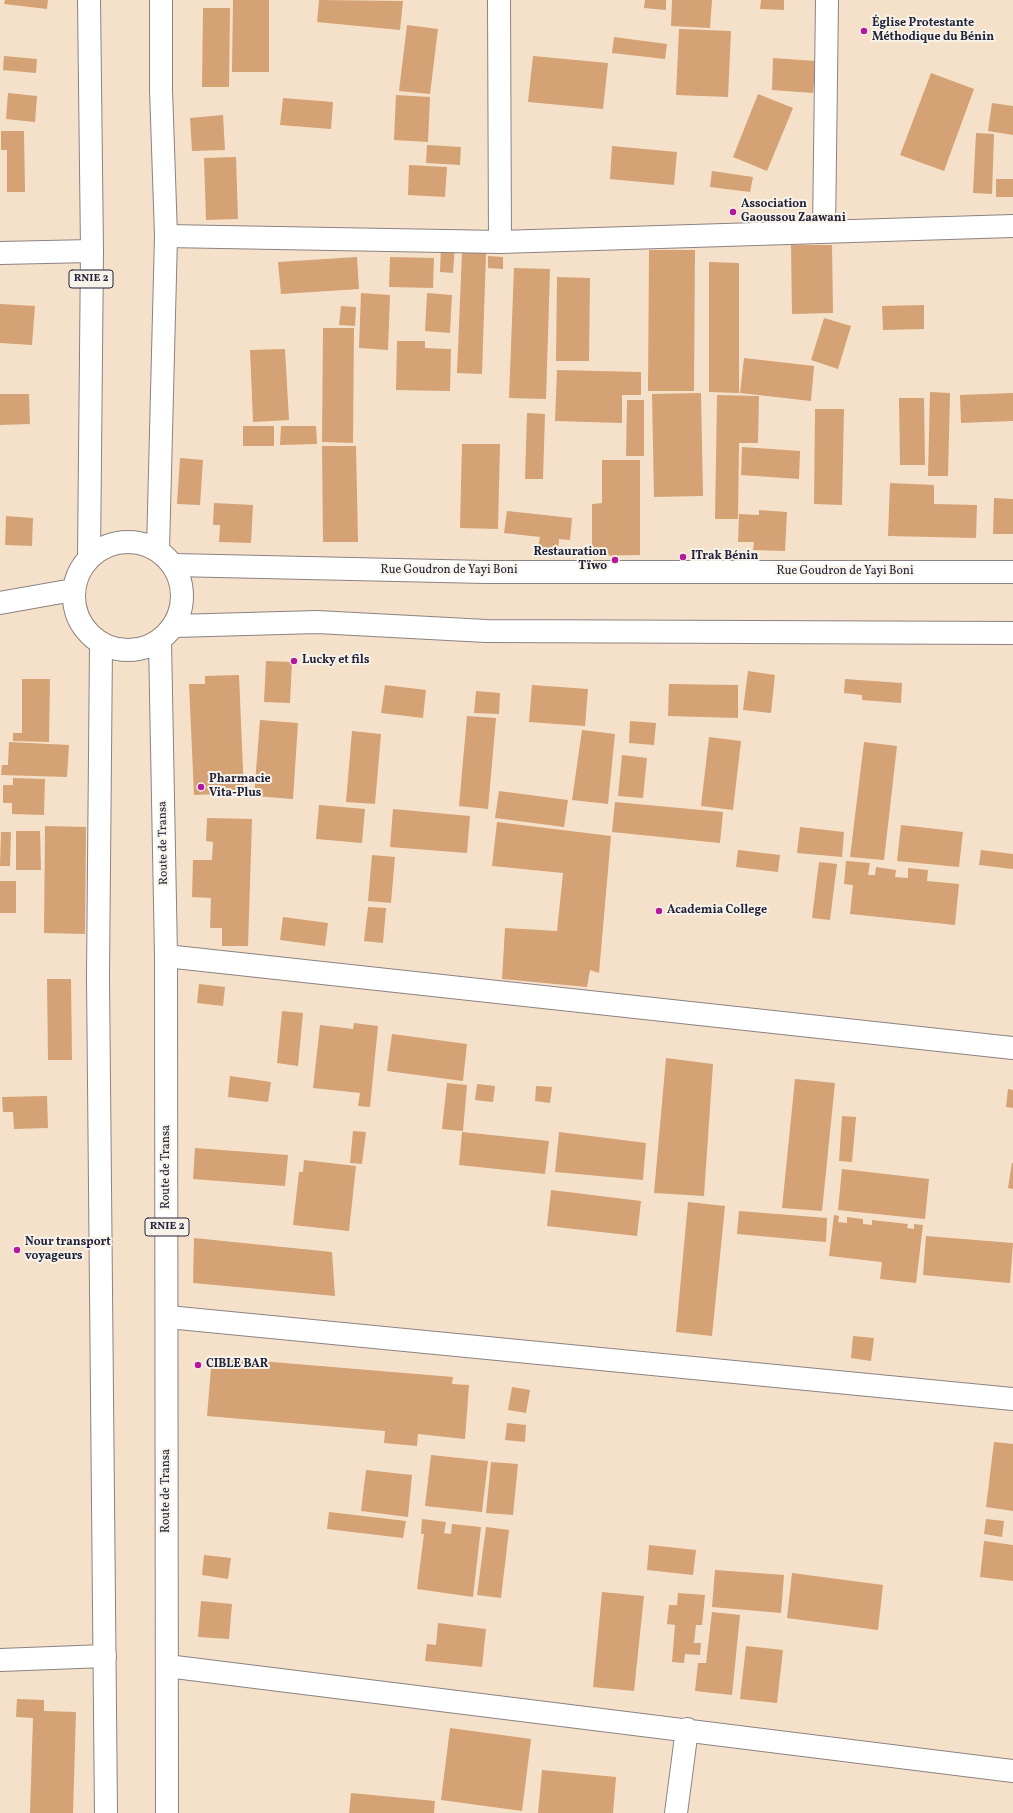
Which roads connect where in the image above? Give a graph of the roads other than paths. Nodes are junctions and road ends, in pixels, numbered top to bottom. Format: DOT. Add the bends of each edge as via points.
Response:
graph roads {
  1 [pos="89,0"];
  2 [pos="161,0"];
  3 [pos="499,0"];
  4 [pos="827,0"];
  5 [pos="1013,226"];
  6 [pos="824,232"];
  7 [pos="166,236"];
  8 [pos="500,242"];
  9 [pos="92,251"];
  10 [pos="0,253"];
  11 [pos="158,550"];
  12 [pos="89,558"];
  13 [pos="174,565"];
  14 [pos="1013,572"];
  15 [pos="73,590"];
  16 [pos="0,603"];
  17 [pos="168,633"];
  18 [pos="1013,633"];
  19 [pos="101,644"];
  20 [pos="166,956"];
  21 [pos="1013,1048"];
  22 [pos="168,1317"];
  23 [pos="1013,1398"];
  24 [pos="105,1656"];
  25 [pos="0,1660"];
  26 [pos="167,1666"];
  27 [pos="688,1729"];
  28 [pos="1013,1770"];
  29 [pos="106,1813"];
  30 [pos="168,1813"];
  31 [pos="676,1813"];
  1 -- 9 [label="street, RNIE 2"];
  2 -- 7 [label="street"];
  3 -- 8 [label="street"];
  4 -- 6 [label="street"];
  5 -- 6 [label="street"];
  6 -- 8 [label="street"];
  7 -- 8 [label="street"];
  7 -- 11 [label="street"];
  9 -- 10 [label="street"];
  9 -- 12 [label="street, RNIE 2"];
  11 -- 12 [label="street, RNIE 2" via="134,542 110,544"];
  11 -- 13 [label="street, RNIE 2"];
  12 -- 15 [label="street, RNIE 2" via="78,573"];
  13 -- 14 [label="street, Rue Goudron de Yayi Boni" via="485,572"];
  13 -- 17 [label="street, RNIE 2" via="182,585 182,606"];
  15 -- 16 [label="street"];
  15 -- 19 [label="street, RNIE 2" via="75,611 85,630"];
  17 -- 18 [label="street" via="317,622 486,631"];
  17 -- 19 [label="street, RNIE 2" via="142,650 121,651"];
  17 -- 20 [label="street, Route de Transa / RNIE 2"];
  19 -- 24 [label="street" via="98,985"];
  20 -- 21 [label="street"];
  20 -- 22 [label="street, Route de Transa / RNIE 2"];
  22 -- 23 [label="street"];
  22 -- 26 [label="street, Route de Transa / RNIE 2"];
  24 -- 25 [label="street"];
  24 -- 29 [label="street"];
  26 -- 27 [label="street"];
  26 -- 30 [label="street, Route de Transa / RNIE 2"];
  27 -- 28 [label="street"];
  27 -- 31 [label="street"];
}
